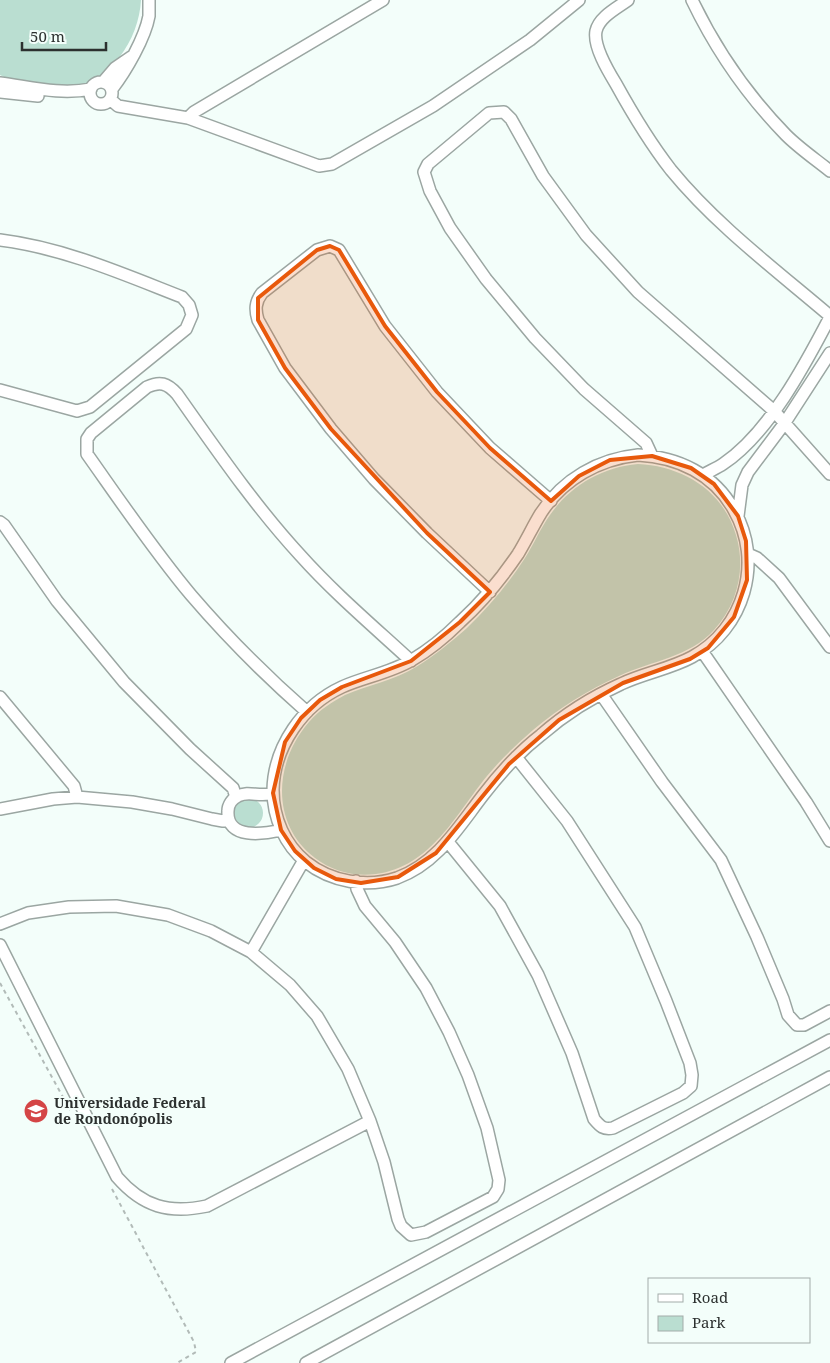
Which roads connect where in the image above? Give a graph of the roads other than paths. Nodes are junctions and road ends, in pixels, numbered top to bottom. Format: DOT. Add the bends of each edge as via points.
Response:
graph roads {
  1 [pos="148,0"];
  2 [pos="383,0"];
  3 [pos="579,0"];
  4 [pos="628,0"];
  5 [pos="692,0"];
  6 [pos="0,83"];
  7 [pos="109,90"];
  8 [pos="0,92"];
  9 [pos="91,93"];
  10 [pos="188,118"];
  11 [pos="830,172"];
  12 [pos="0,240"];
  13 [pos="830,316"];
  14 [pos="830,353"];
  15 [pos="0,390"];
  16 [pos="774,411"];
  17 [pos="784,424"];
  18 [pos="652,456"];
  19 [pos="830,474"];
  20 [pos="703,475"];
  21 [pos="551,500"];
  22 [pos="738,516"];
  23 [pos="0,522"];
  24 [pos="748,554"];
  25 [pos="490,592"];
  26 [pos="830,647"];
  27 [pos="702,651"];
  28 [pos="411,661"];
  29 [pos="601,694"];
  30 [pos="0,697"];
  31 [pos="307,712"];
  32 [pos="516,757"];
  33 [pos="273,794"];
  34 [pos="77,797"];
  35 [pos="236,797"];
  36 [pos="0,809"];
  37 [pos="229,820"];
  38 [pos="282,830"];
  39 [pos="830,840"];
  40 [pos="448,842"];
  41 [pos="304,860"];
  42 [pos="356,881"];
  43 [pos="0,924"];
  44 [pos="0,945"];
  45 [pos="251,952"];
  46 [pos="830,1011"];
  47 [pos="830,1040"];
  48 [pos="830,1077"];
  49 [pos="370,1121"];
  50 [pos="231,1363"];
  51 [pos="306,1363"];
  1 -- 7 [label="street" via="149,16 133,56 122,76"];
  2 -- 10 [label="street"];
  3 -- 10 [label="street" via="530,40 433,106 332,164 319,166"];
  4 -- 13 [label="street" via="605,17 596,34 604,64 634,117 672,170 706,207"];
  5 -- 11 [label="street" via="721,54 753,100 787,136"];
  6 -- 9 [label="street" via="45,91"];
  7 -- 9 [label="street" via="96,83"];
  7 -- 9 [label="street" via="104,105 96,103"];
  7 -- 10 [label="street" via="118,106"];
  8 -- 9 [label="street" via="79,99"];
  12 -- 15 [label="street" via="97,263 182,298 192,315 186,329 82,411"];
  13 -- 16 [label="street"];
  14 -- 17 [label="street"];
  16 -- 17 [label="street"];
  16 -- 18 [label="street" via="638,292 586,235 544,176 511,119 504,112 489,113 428,164 424,172 430,191 450,228 486,279 535,338 584,388 646,443"];
  16 -- 20 [label="street" via="745,445 723,464"];
  17 -- 19 [label="street"];
  17 -- 22 [label="street" via="742,484"];
  18 -- 20 [label="street" via="679,462"];
  18 -- 21 [label="street" via="624,457 599,464 568,484"];
  20 -- 22 [label="street" via="723,494"];
  21 -- 25 [label="street"];
  21 -- 25 [label="street" via="490,448 437,392 386,326 339,250 330,246 317,250 258,298 255,312 258,320 285,368 331,429 374,479"];
  22 -- 24 [label="street"];
  23 -- 35 [label="street" via="57,601 124,682 233,788"];
  24 -- 26 [label="street" via="758,558 778,578"];
  24 -- 27 [label="street" via="747,580 740,606 727,628"];
  25 -- 28 [label="street" via="450,631"];
  27 -- 29 [label="street" via="690,659 645,674"];
  27 -- 39 [label="street"];
  28 -- 31 [label="street" via="342,687"];
  28 -- 31 [label="street" via="299,555 223,460 177,394 171,387 155,383 91,433 87,439 87,454 141,532 192,596 253,662"];
  29 -- 32 [label="street" via="560,720"];
  29 -- 46 [label="street" via="721,860 757,936 788,1014 797,1025 804,1025"];
  30 -- 34 [label="street" via="74,786"];
  31 -- 33 [label="street" via="292,730 280,755"];
  32 -- 40 [label="street"];
  32 -- 40 [label="street" via="567,822 634,927 690,1063 691,1086 613,1128 600,1126 594,1119 572,1052 538,976 500,906"];
  33 -- 35 [label="street" via="249,793"];
  33 -- 38 [label="street"];
  34 -- 36 [label="street"];
  34 -- 37 [label="street" via="132,802"];
  35 -- 37 [label="street" via="229,807"];
  37 -- 38 [label="street" via="242,832 254,834"];
  38 -- 41 [label="street"];
  40 -- 42 [label="street" via="424,863 398,877 374,883"];
  41 -- 42 [label="street" via="330,876"];
  41 -- 45 [label="street"];
  42 -- 49 [label="street" via="365,906 395,942 426,988 449,1032 487,1128 499,1180 498,1189 492,1197 426,1232 411,1235 398,1219"];
  43 -- 45 [label="street" via="28,913 68,907 116,906 168,915 211,931"];
  44 -- 49 [label="street" via="118,1177 137,1197 157,1207 189,1210 207,1206"];
  45 -- 49 [label="street" via="290,985 317,1016 348,1069"];
  47 -- 50 [label="street"];
  48 -- 51 [label="street"];
}
